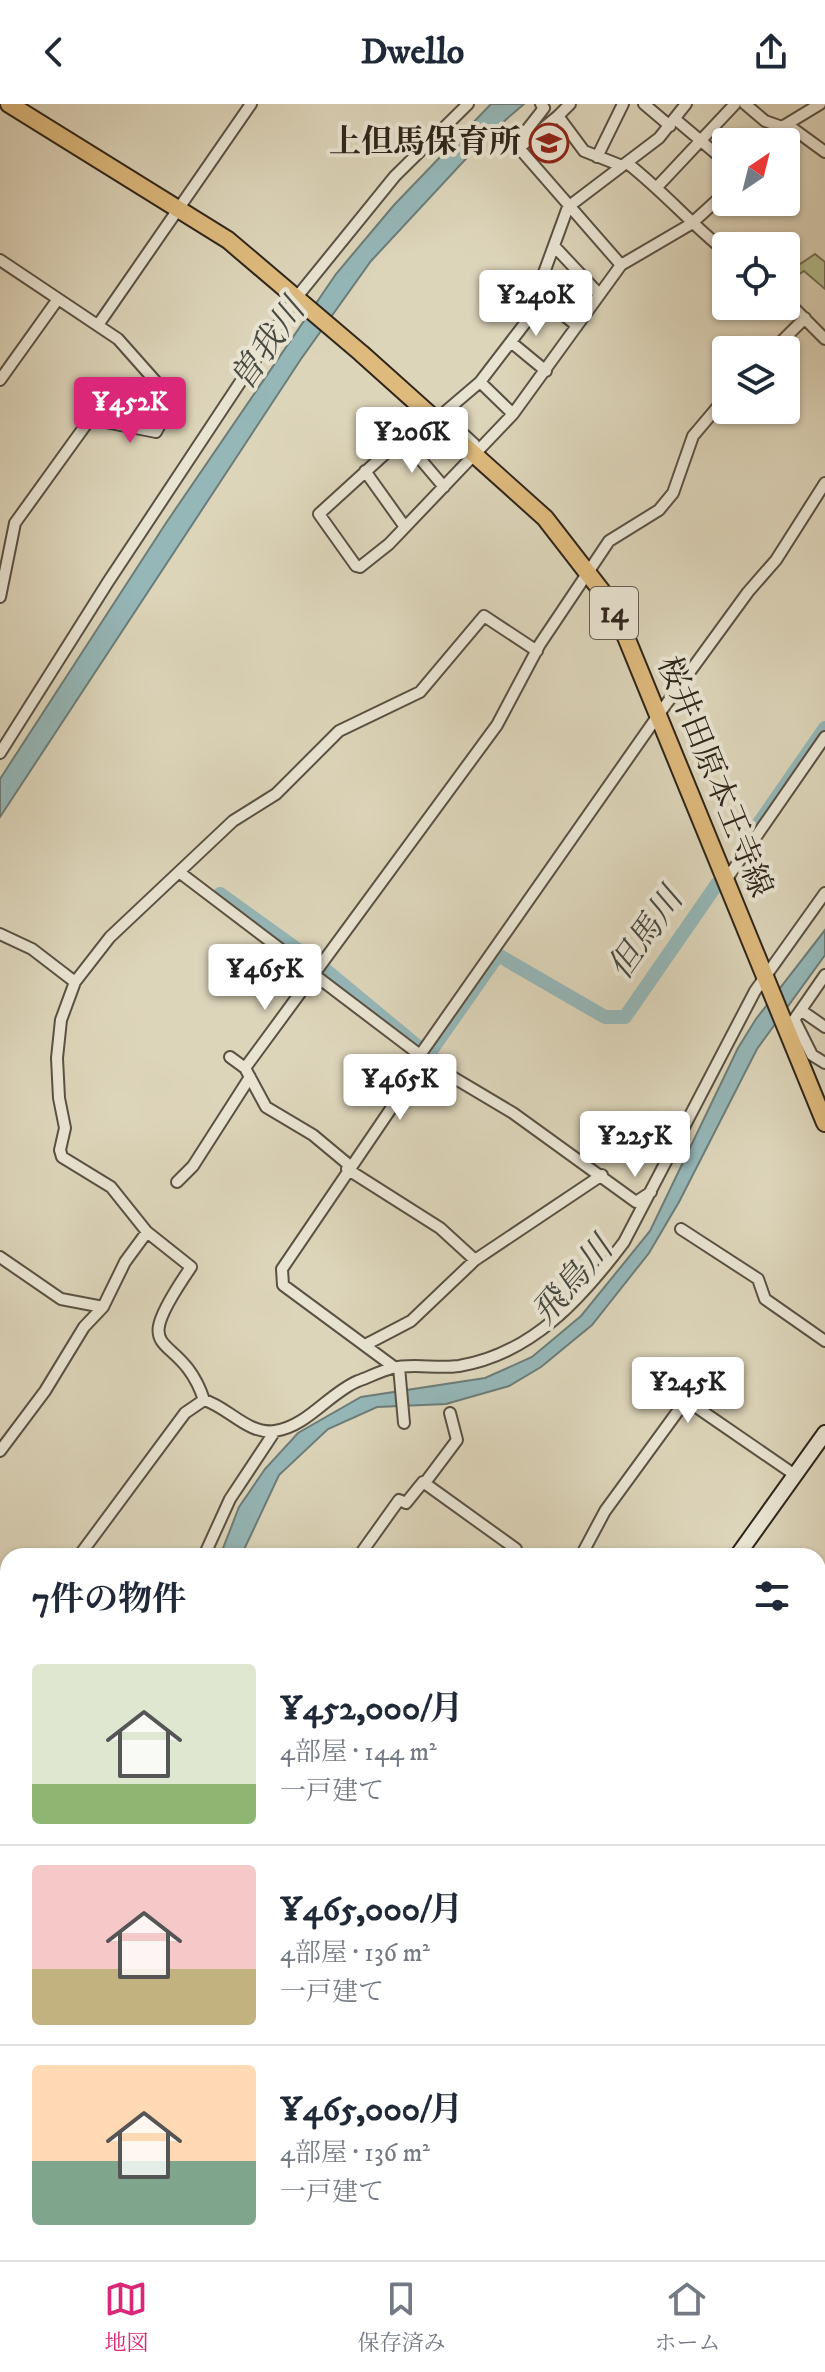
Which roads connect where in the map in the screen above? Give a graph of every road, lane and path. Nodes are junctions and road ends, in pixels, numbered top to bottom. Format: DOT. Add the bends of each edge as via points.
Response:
graph roads {
  1 [pos="9,104"];
  2 [pos="251,104"];
  3 [pos="468,104"];
  4 [pos="541,104"];
  5 [pos="570,104"];
  6 [pos="623,104"];
  7 [pos="644,104"];
  8 [pos="686,104"];
  9 [pos="735,104"];
  10 [pos="745,104"];
  11 [pos="820,104"];
  12 [pos="558,116"];
  13 [pos="672,122"];
  14 [pos="785,126"];
  15 [pos="701,141"];
  16 [pos="519,148"];
  17 [pos="712,150"];
  18 [pos="825,152"];
  19 [pos="597,157"];
  20 [pos="624,164"];
  21 [pos="657,187"];
  22 [pos="712,205"];
  23 [pos="568,207"];
  24 [pos="182,208"];
  25 [pos="691,224"];
  26 [pos="712,241"];
  27 [pos="554,246"];
  28 [pos="0,260"];
  29 [pos="621,265"];
  30 [pos="537,293"];
  31 [pos="599,294"];
  32 [pos="58,299"];
  33 [pos="298,299"];
  34 [pos="800,313"];
  35 [pos="805,318"];
  36 [pos="98,325"];
  37 [pos="577,326"];
  38 [pos="787,336"];
  39 [pos="825,339"];
  40 [pos="512,343"];
  41 [pos="546,371"];
  42 [pos="0,380"];
  43 [pos="480,382"];
  44 [pos="513,414"];
  45 [pos="712,414"];
  46 [pos="405,441"];
  47 [pos="477,451"];
  48 [pos="365,471"];
  49 [pos="825,483"];
  50 [pos="444,487"];
  51 [pos="405,527"];
  52 [pos="588,570"];
  53 [pos="1,593"];
  54 [pos="537,651"];
  55 [pos="659,714"];
  56 [pos="825,737"];
  57 [pos="0,753"];
  58 [pos="179,872"];
  59 [pos="726,880"];
  60 [pos="825,893"];
  61 [pos="0,934"];
  62 [pos="765,975"];
  63 [pos="825,975"];
  64 [pos="312,976"];
  65 [pos="75,982"];
  66 [pos="802,1011"];
  67 [pos="790,1027"];
  68 [pos="825,1027"];
  69 [pos="230,1057"];
  70 [pos="422,1058"];
  71 [pos="825,1063"];
  72 [pos="248,1072"];
  73 [pos="825,1123"];
  74 [pos="348,1167"];
  75 [pos="602,1175"];
  76 [pos="177,1182"];
  77 [pos="653,1193"];
  78 [pos="681,1229"];
  79 [pos="147,1232"];
  80 [pos="0,1257"];
  81 [pos="475,1260"];
  82 [pos="103,1307"];
  83 [pos="825,1341"];
  84 [pos="367,1344"];
  85 [pos="397,1367"];
  86 [pos="204,1400"];
  87 [pos="450,1413"];
  88 [pos="404,1421"];
  89 [pos="275,1431"];
  90 [pos="825,1433"];
  91 [pos="0,1451"];
  92 [pos="795,1475"];
  93 [pos="424,1484"];
  94 [pos="85,1548"];
  95 [pos="208,1548"];
  96 [pos="365,1548"];
  97 [pos="515,1548"];
  98 [pos="585,1548"];
  99 [pos="743,1548"];
  1 -- 24 [label="main road, 桜井田原本王寺線 / 14"];
  2 -- 24 [label="street"];
  3 -- 33 [label="street" via="395,176"];
  4 -- 16 [label="street" via="544,108 519,140"];
  5 -- 12 [label="street"];
  6 -- 19 [label="street"];
  7 -- 13 [label="street"];
  8 -- 13 [label="street"];
  9 -- 15 [label="street"];
  10 -- 14 [label="street" via="765,121"];
  11 -- 14 [label="street"];
  12 -- 16 [label="street"];
  12 -- 19 [label="street" via="584,151"];
  13 -- 15 [label="street"];
  13 -- 20 [label="street"];
  14 -- 18 [label="street"];
  15 -- 17 [label="street"];
  15 -- 21 [label="street"];
  16 -- 23 [label="street"];
  19 -- 20 [label="street"];
  20 -- 21 [label="street"];
  20 -- 23 [label="street"];
  21 -- 25 [label="street"];
  22 -- 25 [label="street"];
  23 -- 27 [label="street"];
  23 -- 29 [label="street"];
  24 -- 33 [label="main road, 桜井田原本王寺線 / 14"];
  24 -- 36 [label="street"];
  25 -- 26 [label="street"];
  25 -- 29 [label="street"];
  27 -- 30 [label="street"];
  27 -- 31 [label="street"];
  28 -- 32 [label="street"];
  29 -- 31 [label="street"];
  30 -- 37 [label="street"];
  30 -- 40 [label="street"];
  31 -- 37 [label="street"];
  32 -- 36 [label="street"];
  32 -- 42 [label="street"];
  33 -- 47 [label="main road, 桜井田原本王寺線 / 14"];
  33 -- 57 [label="street"];
  34 -- 35 [label="street"];
  35 -- 38 [label="street"];
  35 -- 39 [label="street"];
  36 -- 53 [label="street" via="162,385 173,407 156,432 90,419 15,523"];
  37 -- 41 [label="street"];
  40 -- 41 [label="street"];
  40 -- 43 [label="street"];
  41 -- 44 [label="street"];
  43 -- 44 [label="street"];
  43 -- 47 [label="street" via="446,411 446,418"];
  44 -- 47 [label="street"];
  45 -- 52 [label="street" via="693,436 673,493 659,510 609,541"];
  46 -- 47 [label="street" via="433,425 468,454"];
  46 -- 48 [label="street"];
  46 -- 50 [label="street"];
  47 -- 50 [label="street"];
  47 -- 52 [label="main road, 桜井田原本王寺線 / 14" via="545,518"];
  48 -- 51 [label="street"];
  48 -- 51 [label="street" via="319,514 360,567"];
  49 -- 55 [label="street" via="776,560"];
  50 -- 51 [label="street"];
  52 -- 54 [label="street"];
  52 -- 55 [label="main road, 桜井田原本王寺線 / 14" via="607,598"];
  54 -- 58 [label="street" via="484,616 420,692 339,731 288,783 233,821"];
  54 -- 64 [label="street" via="497,725"];
  55 -- 59 [label="main road, 桜井田原本王寺線 / 14"];
  55 -- 70 [label="street"];
  56 -- 59 [label="street"];
  58 -- 64 [label="street"];
  58 -- 65 [label="street" via="110,937"];
  59 -- 62 [label="main road, 桜井田原本王寺線 / 14"];
  60 -- 62 [label="street"];
  61 -- 65 [label="street" via="42,955"];
  62 -- 67 [label="main road, 桜井田原本王寺線 / 14"];
  62 -- 77 [label="street" via="705,1083"];
  63 -- 66 [label="street"];
  64 -- 70 [label="street"];
  64 -- 72 [label="street"];
  65 -- 79 [label="street" via="61,1020 62,1157 111,1187"];
  66 -- 67 [label="street"];
  66 -- 68 [label="street"];
  67 -- 71 [label="street"];
  67 -- 73 [label="main road, 桜井田原本王寺線 / 14"];
  69 -- 72 [label="street"];
  70 -- 74 [label="street"];
  70 -- 75 [label="street"];
  72 -- 74 [label="street" via="266,1107 313,1135"];
  72 -- 76 [label="street" via="193,1166"];
  74 -- 81 [label="street" via="440,1228"];
  74 -- 84 [label="street" via="280,1278"];
  75 -- 77 [label="street" via="636,1202"];
  75 -- 81 [label="street"];
  77 -- 85 [label="street" via="600,1274 538,1333 481,1362"];
  78 -- 83 [label="street" via="758,1279 765,1299"];
  79 -- 82 [label="street"];
  79 -- 86 [label="street" via="191,1267 161,1312 159,1337 197,1378"];
  80 -- 82 [label="street" via="61,1299"];
  81 -- 84 [label="street" via="411,1321"];
  82 -- 91 [label="street"];
  84 -- 85 [label="street"];
  85 -- 88 [label="street"];
  85 -- 89 [label="street" via="349,1385 314,1412"];
  86 -- 89 [label="street" via="254,1428"];
  86 -- 94 [label="street" via="185,1413"];
  87 -- 93 [label="street" via="457,1440"];
  89 -- 95 [label="street" via="230,1499"];
  90 -- 92 [label="street"];
  92 -- 98 [label="street" via="686,1400 605,1511"];
  92 -- 99 [label="street"];
  93 -- 96 [label="street" via="406,1503 399,1500"];
  93 -- 97 [label="street"];
}
